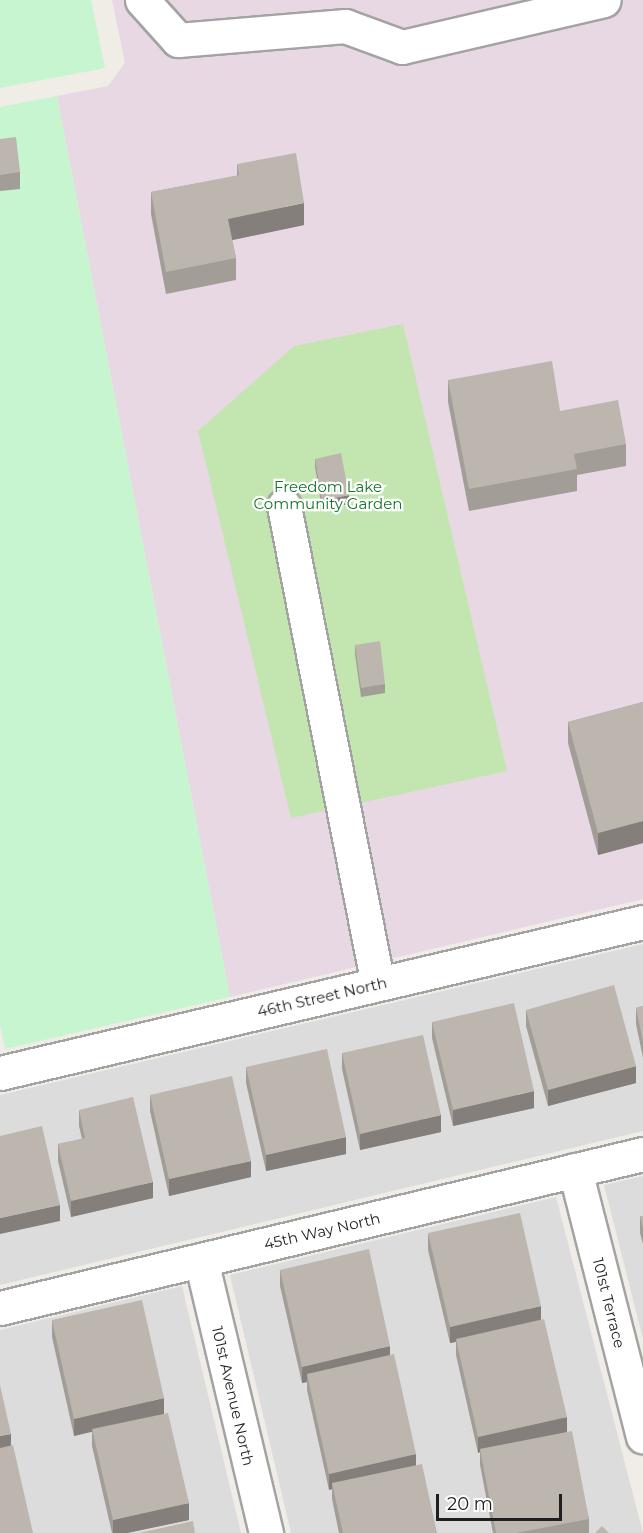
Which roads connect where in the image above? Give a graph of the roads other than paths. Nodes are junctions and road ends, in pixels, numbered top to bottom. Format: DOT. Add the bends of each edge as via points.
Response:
graph roads {
  1 [pos="142,0"];
  2 [pos="604,0"];
  3 [pos="284,506"];
  4 [pos="643,922"];
  5 [pos="378,984"];
  6 [pos="0,1073"];
  7 [pos="643,1154"];
  8 [pos="575,1170"];
  9 [pos="201,1260"];
  10 [pos="0,1308"];
  11 [pos="643,1436"];
  12 [pos="266,1533"];
  1 -- 2 [label="street" via="178,40 345,26 402,47"];
  3 -- 5 [label="street"];
  4 -- 5 [label="street, 46th Street North"];
  5 -- 6 [label="street, 46th Street North"];
  7 -- 8 [label="street, 45th Way North"];
  8 -- 9 [label="street, 45th Way North"];
  8 -- 11 [label="street, 101st Terrace"];
  9 -- 10 [label="street, 45th Way North"];
  9 -- 12 [label="street, 101st Avenue North"];
}
